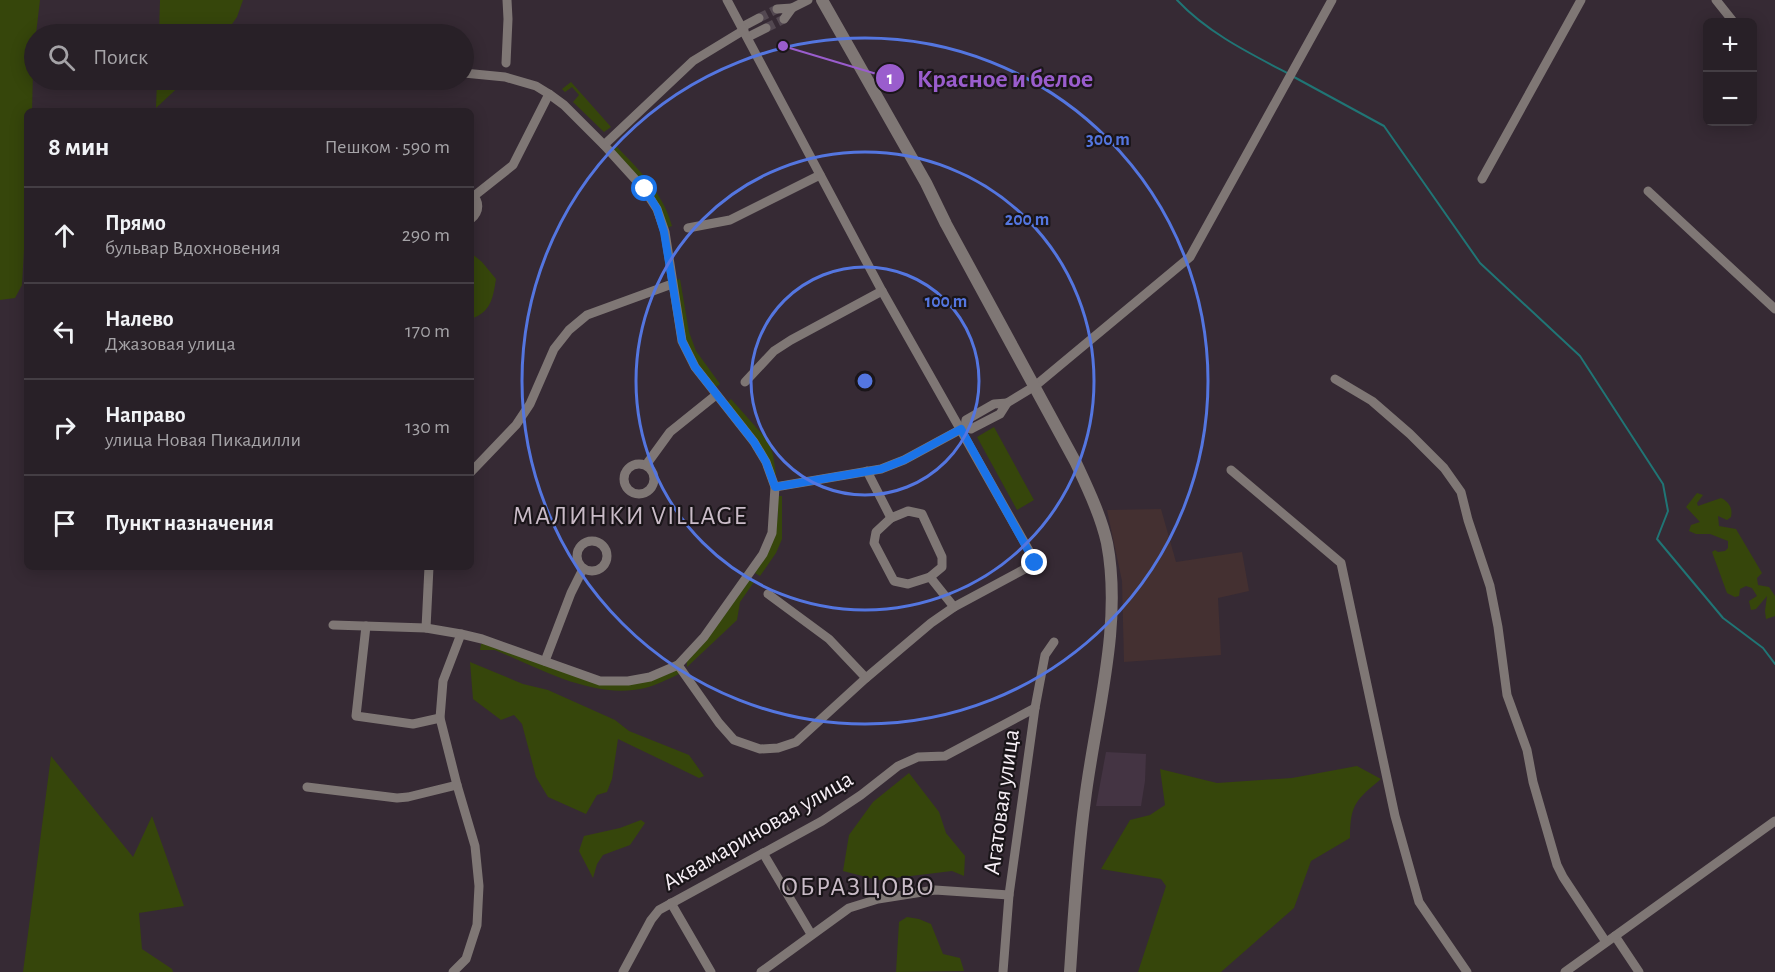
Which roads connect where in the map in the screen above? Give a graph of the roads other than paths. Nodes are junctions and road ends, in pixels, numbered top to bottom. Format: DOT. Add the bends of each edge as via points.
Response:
graph roads {
  1 [pos="507,0"];
  2 [pos="727,0"];
  3 [pos="808,0"];
  4 [pos="822,0"];
  5 [pos="1332,0"];
  6 [pos="1581,0"];
  7 [pos="1716,0"];
  8 [pos="792,8"];
  9 [pos="777,9"];
  10 [pos="759,18"];
  11 [pos="1730,18"];
  12 [pos="784,19"];
  13 [pos="766,28"];
  14 [pos="745,32"];
  15 [pos="506,63"];
  16 [pos="474,74"];
  17 [pos="549,94"];
  18 [pos="604,145"];
  19 [pos="820,175"];
  20 [pos="1482,179"];
  21 [pos="1648,191"];
  22 [pos="474,194"];
  23 [pos="474,197"];
  24 [pos="474,216"];
  25 [pos="688,228"];
  26 [pos="672,284"];
  27 [pos="882,291"];
  28 [pos="1773,303"];
  29 [pos="1335,379"];
  30 [pos="745,382"];
  31 [pos="1035,386"];
  32 [pos="716,395"];
  33 [pos="963,428"];
  34 [pos="646,465"];
  35 [pos="474,469"];
  36 [pos="1231,470"];
  37 [pos="867,471"];
  38 [pos="775,487"];
  39 [pos="891,518"];
  40 [pos="583,569"];
  41 [pos="429,570"];
  42 [pos="930,577"];
  43 [pos="768,594"];
  44 [pos="954,607"];
  45 [pos="333,625"];
  46 [pos="366,626"];
  47 [pos="426,628"];
  48 [pos="461,634"];
  49 [pos="1054,642"];
  50 [pos="546,661"];
  51 [pos="678,664"];
  52 [pos="866,678"];
  53 [pos="1035,708"];
  54 [pos="440,718"];
  55 [pos="457,784"];
  56 [pos="307,787"];
  57 [pos="1775,821"];
  58 [pos="762,853"];
  59 [pos="1010,895"];
  60 [pos="671,903"];
  61 [pos="811,934"];
  62 [pos="1610,939"];
  63 [pos="453,972"];
  64 [pos="622,972"];
  65 [pos="711,972"];
  66 [pos="761,972"];
  67 [pos="1003,972"];
  68 [pos="1070,972"];
  69 [pos="1467,972"];
  70 [pos="1565,972"];
  71 [pos="1640,972"];
  1 -- 15 [label="street"];
  2 -- 14 [label="street"];
  3 -- 8 [label="street"];
  4 -- 31 [label="street"];
  5 -- 31 [label="street" via="1190,257"];
  6 -- 20 [label="street"];
  7 -- 11 [label="street"];
  8 -- 9 [label="street"];
  8 -- 12 [label="street"];
  10 -- 14 [label="street"];
  13 -- 14 [label="street"];
  14 -- 18 [label="street" via="693,61"];
  14 -- 19 [label="street"];
  16 -- 17 [label="street" via="505,77"];
  17 -- 18 [label="street"];
  17 -- 22 [label="street" via="513,165"];
  18 -- 26 [label="street" via="645,189 657,209"];
  19 -- 25 [label="street" via="730,220"];
  19 -- 27 [label="street"];
  21 -- 28 [label="street"];
  23 -- 24 [label="street" via="478,203"];
  26 -- 32 [label="street" via="682,341"];
  26 -- 35 [label="street" via="588,315 569,330 554,349 530,404 516,425"];
  27 -- 30 [label="street" via="774,351"];
  27 -- 33 [label="street"];
  29 -- 62 [label="street" via="1372,401 1410,434 1444,468 1461,492 1490,586 1507,695 1527,750 1557,865"];
  31 -- 33 [label="street" via="966,420"];
  31 -- 68 [label="street" via="1093,501 1111,564 1112,616 1085,800"];
  32 -- 34 [label="street" via="670,432"];
  32 -- 38 [label="street" via="754,442"];
  33 -- 37 [label="street" via="904,460"];
  33 -- 44 [label="street" via="1035,563"];
  36 -- 69 [label="street" via="1341,563 1395,816 1419,902"];
  37 -- 38 [label="street"];
  37 -- 39 [label="street"];
  38 -- 51 [label="street" via="772,533 763,554 704,637"];
  39 -- 42 [label="street" via="908,511 922,514 942,557 942,567"];
  39 -- 42 [label="street" via="876,532 874,543 894,581 908,584"];
  40 -- 50 [label="street"];
  41 -- 47 [label="street"];
  42 -- 44 [label="street"];
  43 -- 52 [label="street" via="829,639"];
  44 -- 52 [label="street"];
  45 -- 46 [label="street"];
  46 -- 47 [label="street"];
  46 -- 54 [label="street" via="356,716 414,724"];
  47 -- 48 [label="street"];
  48 -- 50 [label="street"];
  48 -- 54 [label="street" via="443,681"];
  49 -- 53 [label="street, Агатовая улица" via="1045,655"];
  50 -- 51 [label="street" via="600,681 650,677"];
  51 -- 52 [label="street" via="734,740 760,749 796,742"];
  53 -- 58 [label="street, Аквамариновая улица" via="945,756 918,757 898,766 822,821"];
  53 -- 59 [label="street, Агатовая улица"];
  54 -- 55 [label="street"];
  55 -- 56 [label="street" via="397,798"];
  55 -- 63 [label="street" via="475,846 479,886 477,925 466,959"];
  57 -- 62 [label="street"];
  58 -- 60 [label="street, Аквамариновая улица"];
  58 -- 61 [label="street"];
  59 -- 61 [label="street" via="935,890 878,899 849,908"];
  59 -- 67 [label="street, Агатовая улица"];
  60 -- 64 [label="street, Аквамариновая улица" via="651,920"];
  60 -- 65 [label="street"];
  61 -- 66 [label="street"];
  62 -- 70 [label="street"];
  62 -- 71 [label="street"];
}
